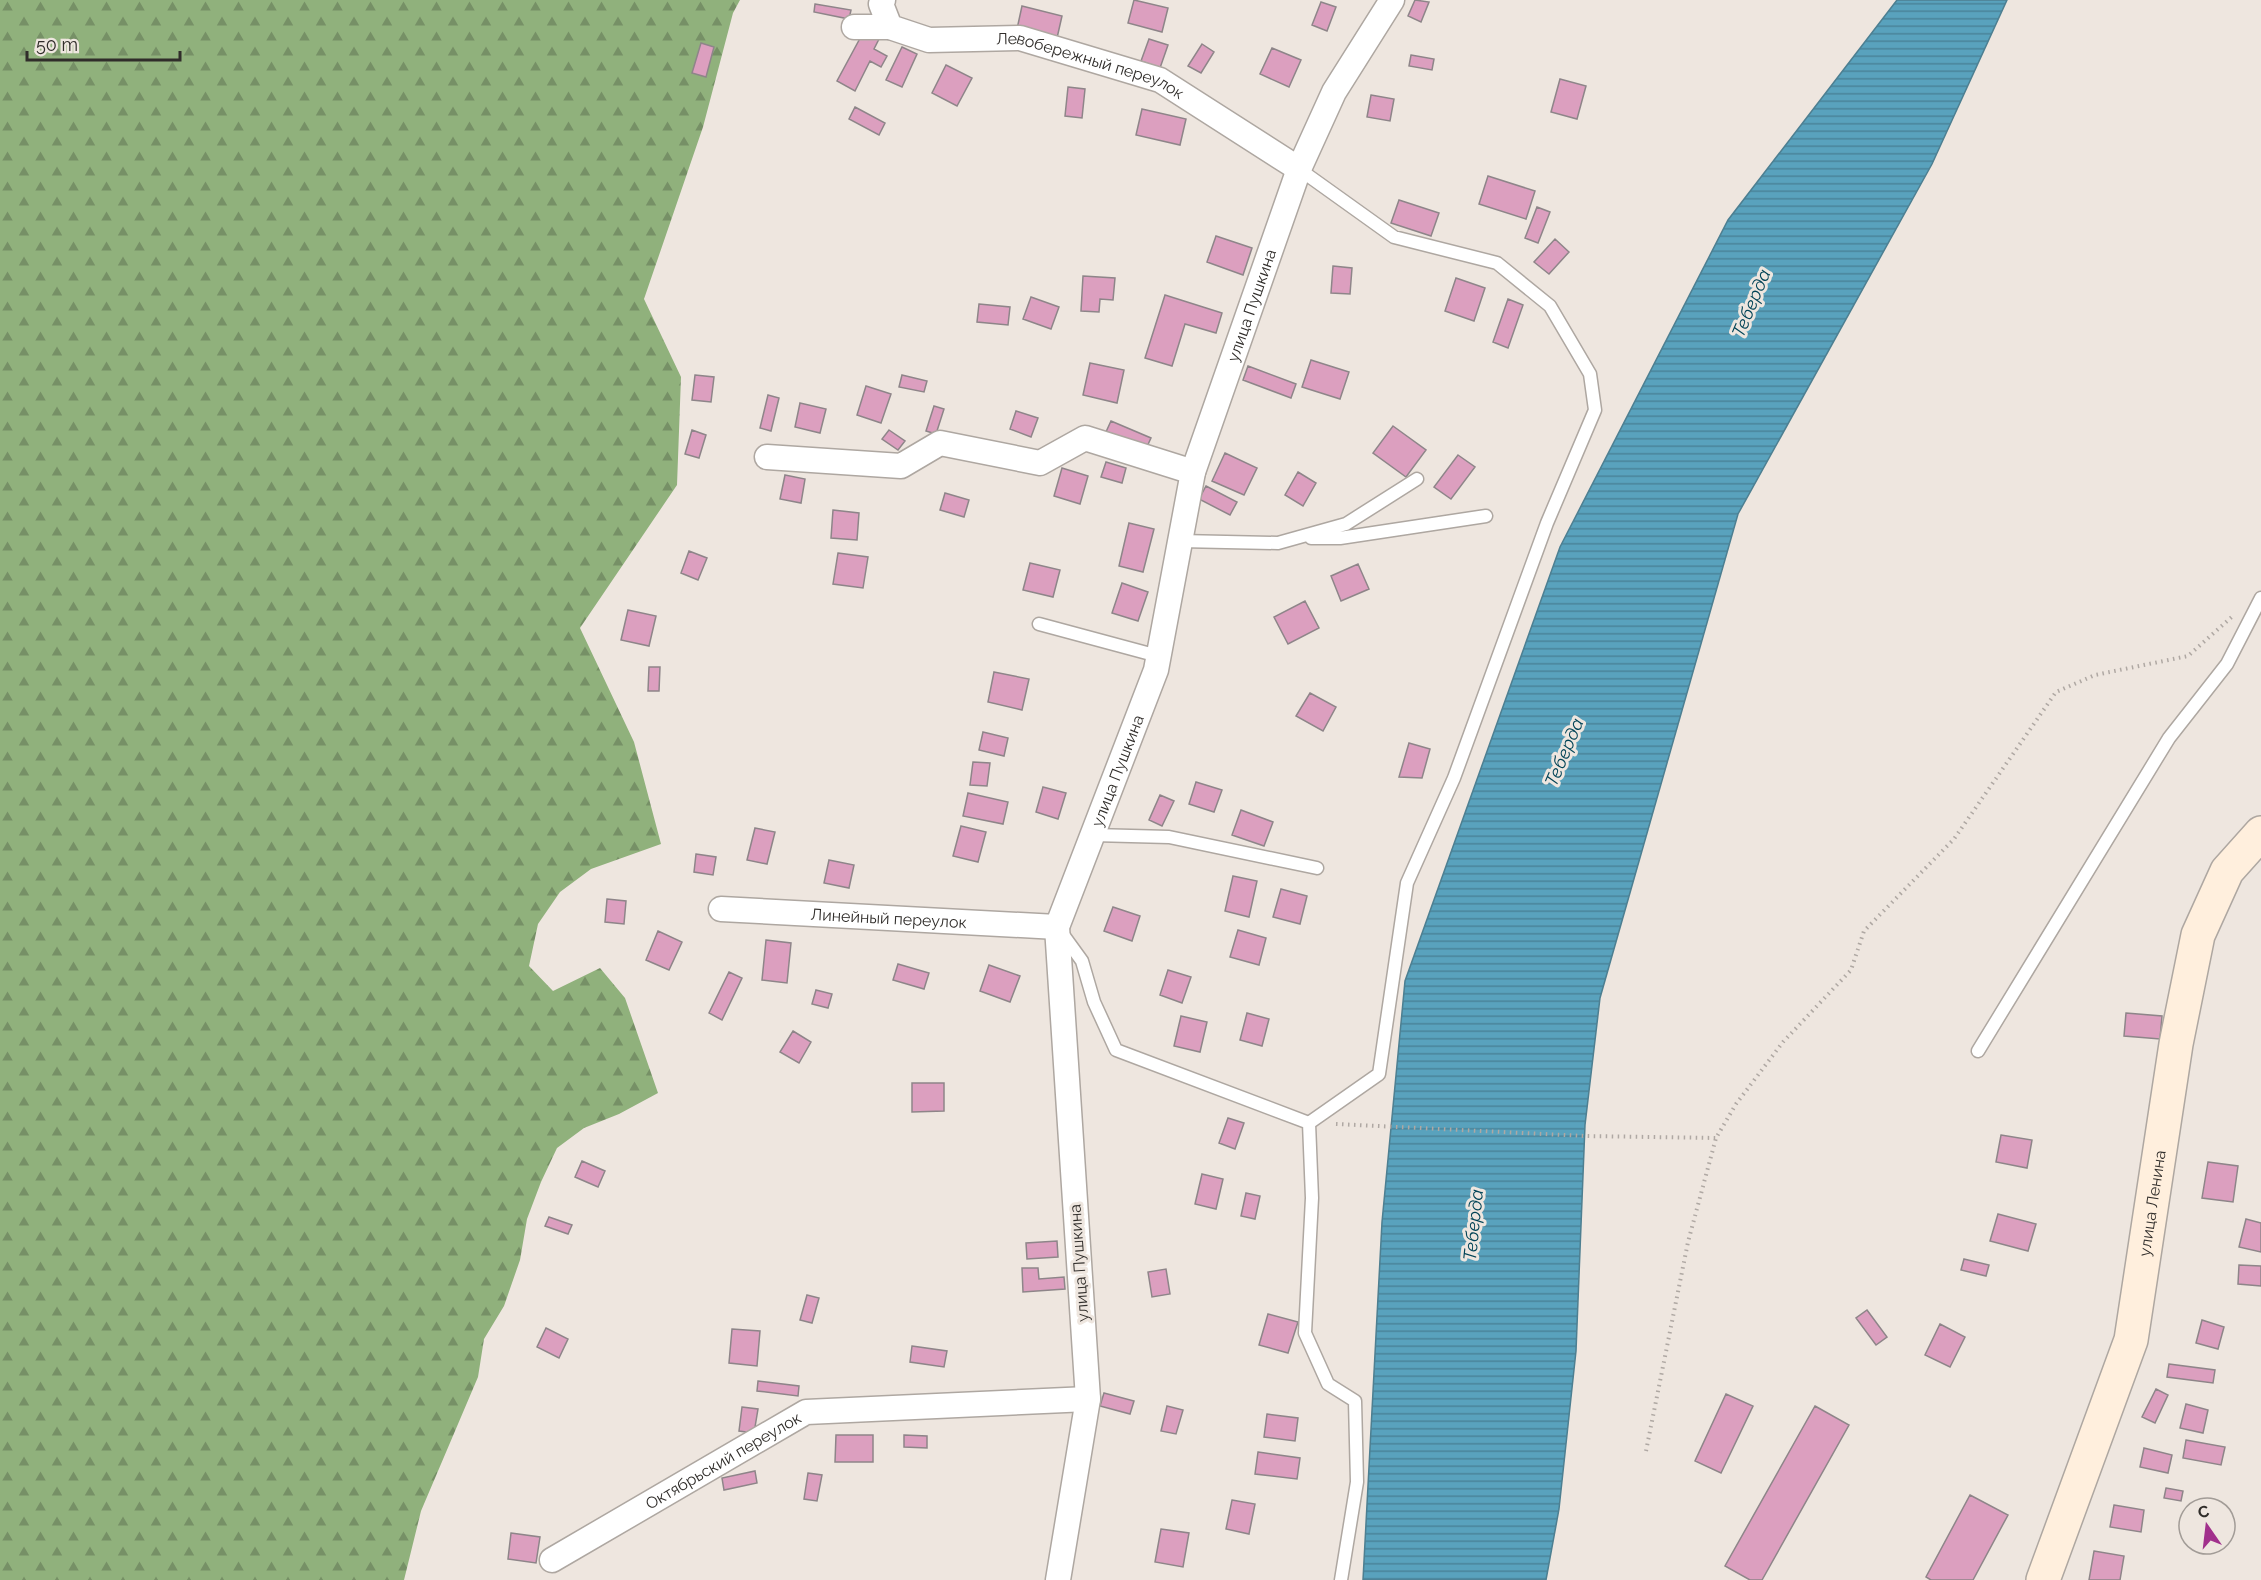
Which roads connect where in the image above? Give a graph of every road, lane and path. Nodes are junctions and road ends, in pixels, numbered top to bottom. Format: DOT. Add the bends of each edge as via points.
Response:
graph roads {
  1 [pos="883,0"];
  2 [pos="1392,0"];
  3 [pos="854,27"];
  4 [pos="890,27"];
  5 [pos="1299,169"];
  6 [pos="767,457"];
  7 [pos="1193,472"];
  8 [pos="1417,478"];
  9 [pos="1486,516"];
  10 [pos="1294,538"];
  11 [pos="1180,541"];
  12 [pos="2261,598"];
  13 [pos="2236,612"];
  14 [pos="1039,624"];
  15 [pos="1158,656"];
  16 [pos="2261,833"];
  17 [pos="1093,835"];
  18 [pos="1317,868"];
  19 [pos="721,909"];
  20 [pos="1058,927"];
  21 [pos="1978,1051"];
  22 [pos="1309,1123"];
  23 [pos="1716,1138"];
  24 [pos="1088,1399"];
  25 [pos="1646,1451"];
  26 [pos="552,1560"];
  27 [pos="1058,1580"];
  28 [pos="1341,1580"];
  29 [pos="2043,1580"];
  1 -- 4 [label="street"];
  2 -- 5 [label="street, улица Пушкина" via="1334,92"];
  3 -- 4 [label="street, Левобережный переулок"];
  4 -- 5 [label="street, Левобережный переулок" via="929,40 1020,38 1160,80"];
  5 -- 7 [label="street, улица Пушкина"];
  5 -- 22 [label="lane" via="1394,237 1497,263 1506,270 1550,306 1590,374 1596,410 1547,523 1454,778 1407,883 1379,1074"];
  6 -- 7 [label="street" via="901,466 940,442 1040,463 1085,438"];
  7 -- 11 [label="street, улица Пушкина"];
  8 -- 10 [label="lane" via="1346,524"];
  9 -- 10 [label="lane" via="1340,538"];
  10 -- 11 [label="lane" via="1278,543"];
  11 -- 15 [label="street, улица Пушкина"];
  12 -- 21 [label="lane" via="2228,664 2169,738"];
  13 -- 23 [label="path" via="2188,656 2095,675 2056,692 1954,840 1864,931 1851,970 1783,1042 1736,1104"];
  14 -- 15 [label="lane"];
  15 -- 17 [label="street, улица Пушкина"];
  16 -- 29 [label="main road, улица Ленина" via="2227,871 2198,935 2176,1044 2131,1340"];
  17 -- 18 [label="lane" via="1169,837"];
  17 -- 20 [label="street, улица Пушкина"];
  19 -- 20 [label="street, Линейный переулок"];
  20 -- 22 [label="lane" via="1082,962 1094,1002 1116,1050"];
  20 -- 24 [label="street, улица Пушкина"];
  22 -- 23 [label="path"];
  22 -- 28 [label="lane" via="1311,1198 1305,1333 1328,1384 1355,1401 1356,1482"];
  23 -- 25 [label="path" via="1688,1242"];
  24 -- 26 [label="street, Октябрьский переулок" via="806,1412"];
  24 -- 27 [label="street, улица Пушкина"];
}
